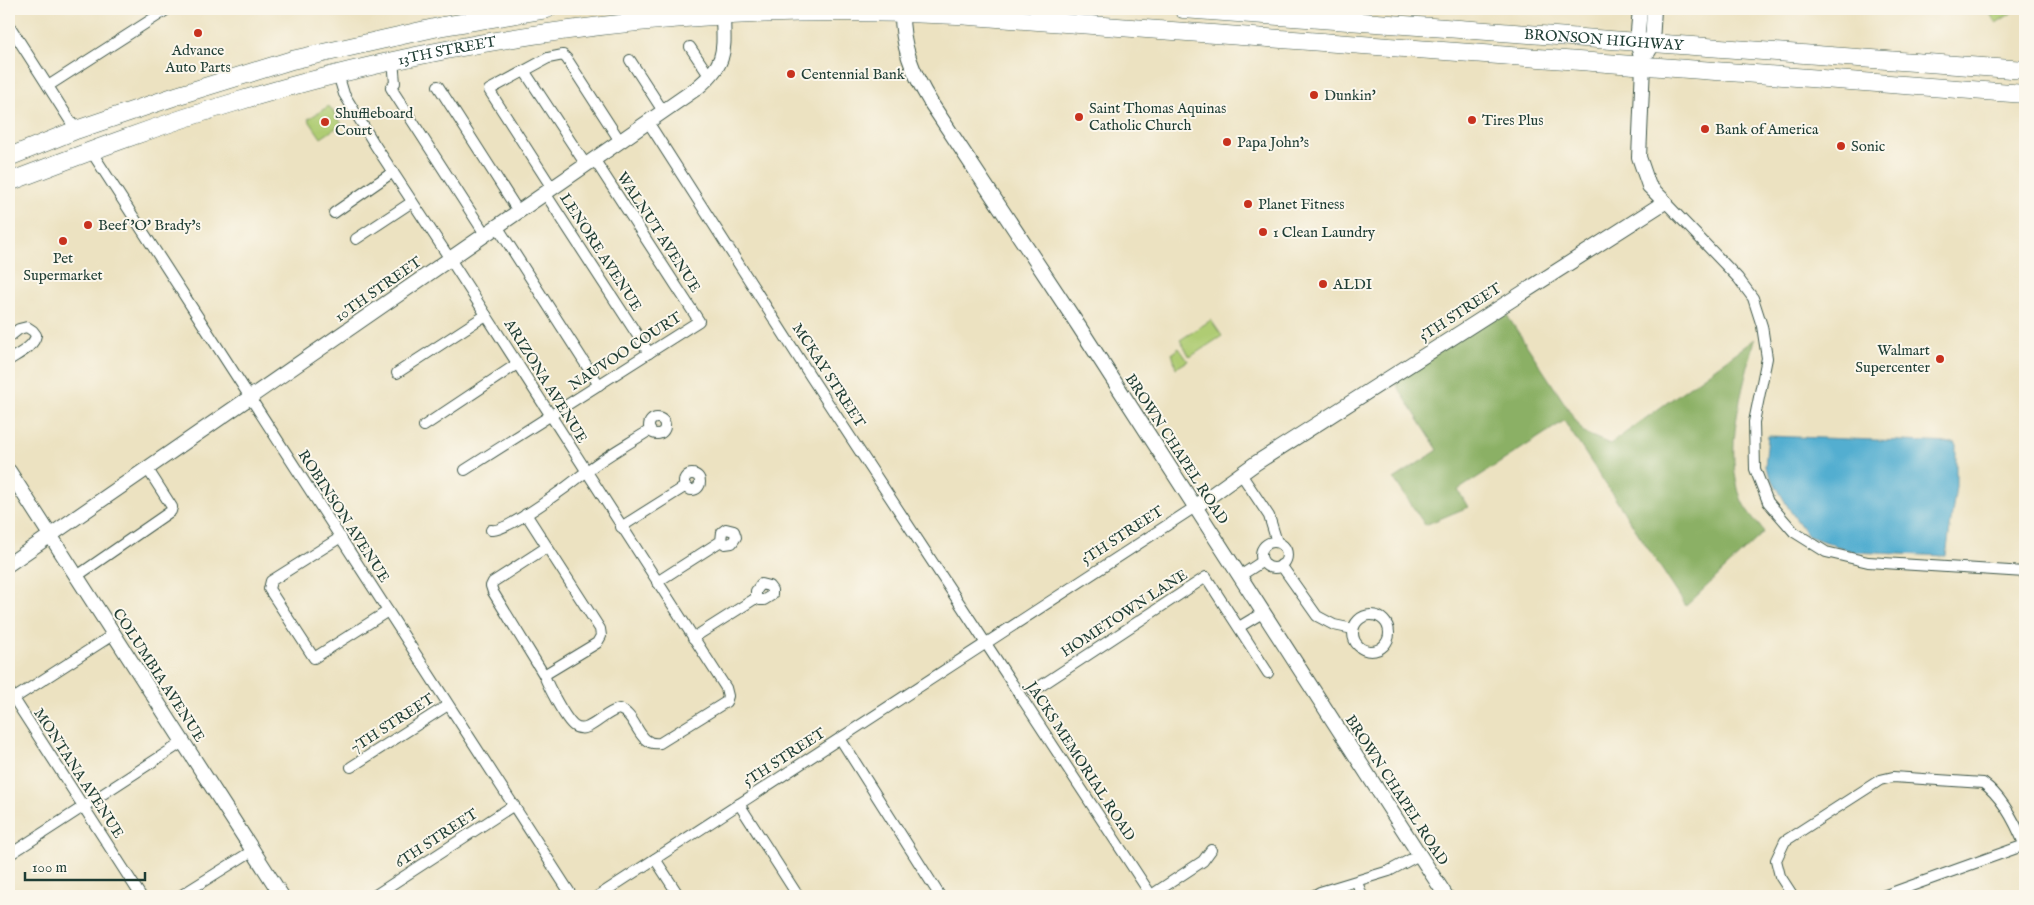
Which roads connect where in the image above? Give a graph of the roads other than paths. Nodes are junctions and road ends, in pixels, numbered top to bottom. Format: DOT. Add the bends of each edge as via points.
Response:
graph roads {
  1 [pos="168,9"];
  2 [pos="547,9"];
  3 [pos="1183,9"];
  4 [pos="1640,9"];
  5 [pos="1654,9"];
  6 [pos="902,10"];
  7 [pos="722,15"];
  8 [pos="1273,15"];
  9 [pos="1314,18"];
  10 [pos="9,25"];
  11 [pos="1458,28"];
  12 [pos="1191,32"];
  13 [pos="388,37"];
  14 [pos="1269,38"];
  15 [pos="1644,43"];
  16 [pos="1386,46"];
  17 [pos="690,48"];
  18 [pos="330,51"];
  19 [pos="393,60"];
  20 [pos="630,60"];
  21 [pos="1941,64"];
  22 [pos="1643,65"];
  23 [pos="2025,70"];
  24 [pos="525,72"];
  25 [pos="338,74"];
  26 [pos="234,77"];
  27 [pos="710,77"];
  28 [pos="1919,85"];
  29 [pos="48,86"];
  30 [pos="438,86"];
  31 [pos="2025,94"];
  32 [pos="240,100"];
  33 [pos="663,111"];
  34 [pos="648,122"];
  35 [pos="76,130"];
  36 [pos="620,141"];
  37 [pos="91,151"];
  38 [pos="9,157"];
  39 [pos="590,162"];
  40 [pos="393,172"];
  41 [pos="9,180"];
  42 [pos="548,190"];
  43 [pos="412,202"];
  44 [pos="1665,202"];
  45 [pos="518,211"];
  46 [pos="334,213"];
  47 [pos="491,230"];
  48 [pos="356,239"];
  49 [pos="450,258"];
  50 [pos="486,315"];
  51 [pos="699,320"];
  52 [pos="9,337"];
  53 [pos="649,353"];
  54 [pos="9,360"];
  55 [pos="517,364"];
  56 [pos="397,373"];
  57 [pos="599,385"];
  58 [pos="249,398"];
  59 [pos="551,417"];
  60 [pos="424,426"];
  61 [pos="650,430"];
  62 [pos="147,468"];
  63 [pos="465,470"];
  64 [pos="9,471"];
  65 [pos="586,472"];
  66 [pos="1241,474"];
  67 [pos="686,486"];
  68 [pos="1195,507"];
  69 [pos="526,514"];
  70 [pos="621,527"];
  71 [pos="491,530"];
  72 [pos="50,534"];
  73 [pos="340,537"];
  74 [pos="721,541"];
  75 [pos="1278,542"];
  76 [pos="548,548"];
  77 [pos="1264,561"];
  78 [pos="9,564"];
  79 [pos="1281,565"];
  80 [pos="2025,572"];
  81 [pos="77,576"];
  82 [pos="1240,576"];
  83 [pos="657,582"];
  84 [pos="756,598"];
  85 [pos="388,611"];
  86 [pos="1264,612"];
  87 [pos="1239,627"];
  88 [pos="1353,629"];
  89 [pos="114,634"];
  90 [pos="693,638"];
  91 [pos="985,643"];
  92 [pos="1268,673"];
  93 [pos="544,675"];
  94 [pos="1033,691"];
  95 [pos="10,697"];
  96 [pos="448,705"];
  97 [pos="841,740"];
  98 [pos="183,742"];
  99 [pos="351,767"];
  100 [pos="739,804"];
  101 [pos="83,806"];
  102 [pos="514,806"];
  103 [pos="2025,845"];
  104 [pos="252,850"];
  105 [pos="1211,850"];
  106 [pos="9,855"];
  107 [pos="1419,856"];
  108 [pos="655,859"];
  109 [pos="1356,882"];
  110 [pos="141,896"];
  111 [pos="180,896"];
  112 [pos="282,896"];
  113 [pos="374,896"];
  114 [pos="572,896"];
  115 [pos="598,896"];
  116 [pos="679,896"];
  117 [pos="798,896"];
  118 [pos="940,896"];
  119 [pos="1150,896"];
  120 [pos="1313,896"];
  121 [pos="1362,896"];
  122 [pos="1446,896"];
  123 [pos="1793,896"];
  124 [pos="1883,896"];
  1 -- 29 [label="street"];
  2 -- 13 [label="highway, 13TH STREET"];
  3 -- 8 [label="highway, BRONSON HIGHWAY"];
  4 -- 15 [label="street"];
  5 -- 15 [label="street"];
  6 -- 7 [label="highway, 13TH STREET"];
  6 -- 12 [label="highway, 13TH STREET"];
  6 -- 68 [label="street, BROWN CHAPEL ROAD" via="904,45 917,80"];
  7 -- 19 [label="highway, 13TH STREET" via="557,30"];
  7 -- 27 [label="street, 10TH STREET" via="724,50 719,66"];
  8 -- 9 [label="highway, BRONSON HIGHWAY"];
  8 -- 12 [label="highway" via="1254,29 1205,26"];
  9 -- 11 [label="highway, BRONSON HIGHWAY"];
  9 -- 14 [label="highway" via="1284,25"];
  10 -- 29 [label="street"];
  11 -- 15 [label="highway, BRONSON HIGHWAY"];
  11 -- 16 [label="highway" via="1446,38 1415,38"];
  12 -- 14 [label="highway, BRONSON HIGHWAY"];
  13 -- 18 [label="highway, 13TH STREET"];
  13 -- 25 [label="highway" via="375,47 359,50 347,57"];
  14 -- 16 [label="highway, BRONSON HIGHWAY"];
  15 -- 21 [label="highway, BRONSON HIGHWAY"];
  15 -- 22 [label="street"];
  16 -- 22 [label="highway, BRONSON HIGHWAY"];
  17 -- 27 [label="street"];
  18 -- 26 [label="highway, 13TH STREET"];
  18 -- 32 [label="highway" via="325,68 250,89"];
  19 -- 25 [label="highway, 13TH STREET"];
  19 -- 47 [label="street" via="395,83 391,88"];
  20 -- 33 [label="street"];
  21 -- 23 [label="highway, BRONSON HIGHWAY"];
  21 -- 28 [label="highway"];
  22 -- 28 [label="highway, BRONSON HIGHWAY"];
  22 -- 44 [label="street" via="1639,157 1649,186"];
  24 -- 36 [label="street" via="548,58 563,55"];
  24 -- 39 [label="street, WALNUT AVENUE"];
  24 -- 42 [label="street, LENORE AVENUE" via="489,90"];
  25 -- 32 [label="highway, 13TH STREET"];
  25 -- 40 [label="street, ARIZONA AVENUE" via="344,94"];
  26 -- 35 [label="highway, 13TH STREET"];
  26 -- 37 [label="highway" via="208,95 103,132"];
  27 -- 33 [label="street, 10TH STREET"];
  28 -- 31 [label="highway, BRONSON HIGHWAY"];
  29 -- 35 [label="street"];
  30 -- 45 [label="street"];
  32 -- 37 [label="highway, 13TH STREET"];
  33 -- 34 [label="street, 10TH STREET"];
  34 -- 36 [label="street, 10TH STREET"];
  34 -- 91 [label="street, MCKAY STREET"];
  35 -- 38 [label="highway, 13TH STREET"];
  35 -- 41 [label="highway" via="74,142 64,153 9,173"];
  36 -- 39 [label="street, 10TH STREET"];
  37 -- 41 [label="highway, 13TH STREET"];
  37 -- 58 [label="street, ROBINSON AVENUE"];
  39 -- 42 [label="street, 10TH STREET"];
  39 -- 51 [label="street, WALNUT AVENUE"];
  40 -- 43 [label="street, ARIZONA AVENUE"];
  40 -- 46 [label="street"];
  42 -- 45 [label="street, 10TH STREET"];
  42 -- 53 [label="street, LENORE AVENUE"];
  43 -- 48 [label="street"];
  43 -- 49 [label="street, ARIZONA AVENUE"];
  44 -- 66 [label="street, 5TH STREET"];
  44 -- 80 [label="street" via="1753,298 1767,358 1754,422 1755,469 1768,502 1794,532 1826,552 1868,562"];
  45 -- 47 [label="street, 10TH STREET"];
  47 -- 49 [label="street, 10TH STREET"];
  47 -- 57 [label="street"];
  49 -- 50 [label="street, ARIZONA AVENUE"];
  49 -- 58 [label="street, 10TH STREET"];
  50 -- 55 [label="street, ARIZONA AVENUE"];
  50 -- 56 [label="street"];
  51 -- 53 [label="street, NAUVOO COURT"];
  52 -- 54 [label="street" via="27,327 36,336 31,345"];
  53 -- 57 [label="street, NAUVOO COURT"];
  55 -- 59 [label="street, ARIZONA AVENUE"];
  55 -- 60 [label="street"];
  57 -- 59 [label="street, NAUVOO COURT"];
  58 -- 62 [label="street, 10TH STREET"];
  58 -- 73 [label="street, ROBINSON AVENUE"];
  59 -- 63 [label="street, NAUVOO COURT"];
  59 -- 65 [label="street, ARIZONA AVENUE"];
  61 -- 65 [label="street"];
  62 -- 72 [label="street, 10TH STREET"];
  62 -- 81 [label="street" via="172,507 171,511"];
  64 -- 72 [label="street, COLUMBIA AVENUE"];
  65 -- 69 [label="street"];
  65 -- 70 [label="street, ARIZONA AVENUE"];
  66 -- 68 [label="street, 5TH STREET"];
  66 -- 75 [label="street" via="1269,516"];
  67 -- 70 [label="street"];
  68 -- 82 [label="street, BROWN CHAPEL ROAD"];
  68 -- 91 [label="street, 5TH STREET"];
  69 -- 71 [label="street" via="499,530"];
  69 -- 76 [label="street"];
  70 -- 83 [label="street, ARIZONA AVENUE"];
  72 -- 78 [label="street, 10TH STREET"];
  72 -- 81 [label="street, COLUMBIA AVENUE"];
  73 -- 85 [label="street, ROBINSON AVENUE"];
  73 -- 85 [label="street" via="271,581 269,589 314,658"];
  74 -- 83 [label="street"];
  75 -- 77 [label="street" via="1265,546"];
  75 -- 79 [label="street" via="1287,554"];
  76 -- 93 [label="street" via="600,629 601,636 596,643"];
  76 -- 93 [label="street" via="491,586"];
  77 -- 79 [label="street" via="1271,567"];
  77 -- 82 [label="street"];
  79 -- 88 [label="street" via="1317,616 1334,625"];
  81 -- 89 [label="street, COLUMBIA AVENUE"];
  82 -- 86 [label="street, BROWN CHAPEL ROAD"];
  83 -- 90 [label="street, ARIZONA AVENUE"];
  84 -- 90 [label="street"];
  85 -- 96 [label="street, ROBINSON AVENUE"];
  86 -- 87 [label="street"];
  86 -- 107 [label="street, BROWN CHAPEL ROAD"];
  87 -- 92 [label="street, HOMETOWN LANE"];
  87 -- 94 [label="street, HOMETOWN LANE" via="1206,577"];
  89 -- 95 [label="street"];
  89 -- 98 [label="street, COLUMBIA AVENUE"];
  90 -- 93 [label="street, ARIZONA AVENUE" via="726,688 726,702 665,741 655,744 646,740 627,712 619,709 588,727 580,729 573,726"];
  91 -- 97 [label="street, 5TH STREET"];
  91 -- 119 [label="street, JACKS MEMORIAL ROAD"];
  95 -- 101 [label="street, MONTANA AVENUE"];
  96 -- 99 [label="street, 7TH STREET"];
  96 -- 102 [label="street, ROBINSON AVENUE"];
  97 -- 100 [label="street, 5TH STREET"];
  97 -- 118 [label="street"];
  98 -- 101 [label="street"];
  98 -- 104 [label="street, COLUMBIA AVENUE"];
  100 -- 108 [label="street, 5TH STREET"];
  100 -- 117 [label="street"];
  101 -- 106 [label="street"];
  101 -- 110 [label="street, MONTANA AVENUE"];
  102 -- 113 [label="street, 6TH STREET"];
  102 -- 114 [label="street, ROBINSON AVENUE"];
  103 -- 123 [label="street" via="1994,790 1983,783 1893,777 1880,780 1785,840 1776,860 1780,876"];
  103 -- 124 [label="street"];
  104 -- 111 [label="street"];
  104 -- 112 [label="street, COLUMBIA AVENUE"];
  105 -- 119 [label="street, JACKS MEMORIAL ROAD" via="1203,861"];
  107 -- 109 [label="street"];
  107 -- 122 [label="street, BROWN CHAPEL ROAD"];
  108 -- 115 [label="street, 5TH STREET"];
  108 -- 116 [label="street"];
  109 -- 120 [label="street"];
  109 -- 121 [label="street"];
}
